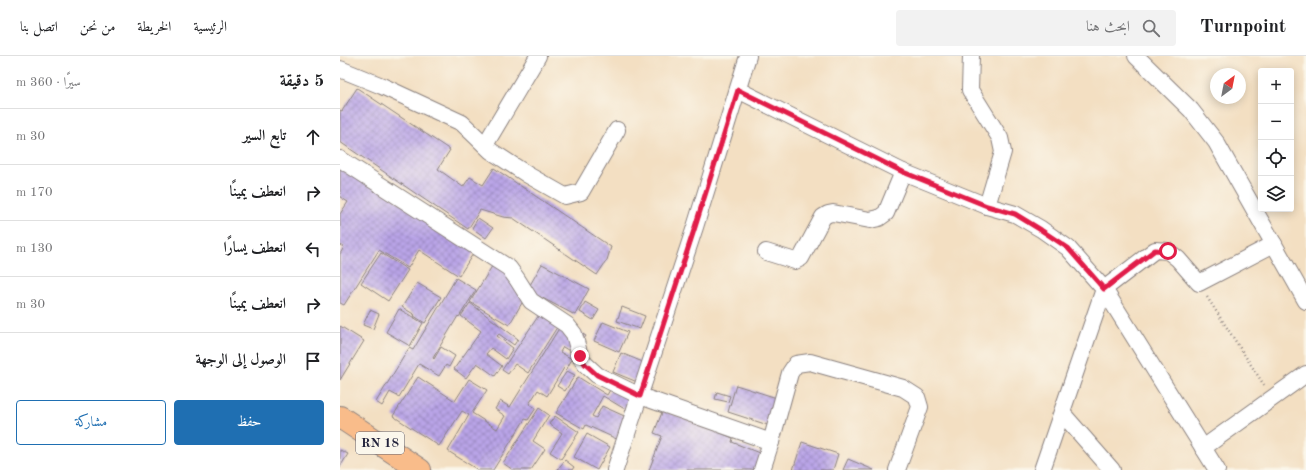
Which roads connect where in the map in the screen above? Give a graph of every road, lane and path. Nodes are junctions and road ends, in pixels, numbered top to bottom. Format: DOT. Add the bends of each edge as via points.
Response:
graph roads {
  1 [pos="538,56"];
  2 [pos="748,56"];
  3 [pos="971,56"];
  4 [pos="1136,56"];
  5 [pos="340,69"];
  6 [pos="738,90"];
  7 [pos="617,130"];
  8 [pos="485,145"];
  9 [pos="340,159"];
  10 [pos="903,172"];
  11 [pos="987,206"];
  12 [pos="1274,244"];
  13 [pos="766,252"];
  14 [pos="1199,283"];
  15 [pos="1104,289"];
  16 [pos="1306,301"];
  17 [pos="1306,374"];
  18 [pos="640,396"];
  19 [pos="1272,397"];
  20 [pos="1062,413"];
  21 [pos="340,417"];
  22 [pos="772,442"];
  23 [pos="1203,448"];
  24 [pos="1210,467"];
  25 [pos="420,470"];
  26 [pos="615,470"];
  27 [pos="762,470"];
  28 [pos="897,470"];
  29 [pos="1042,470"];
  30 [pos="1112,470"];
  1 -- 8 [label="street"];
  2 -- 6 [label="street"];
  3 -- 11 [label="street" via="970,90 1000,138 1003,152"];
  4 -- 12 [label="street" via="1190,110 1216,142"];
  5 -- 8 [label="street" via="462,123"];
  6 -- 10 [label="street"];
  6 -- 18 [label="street"];
  7 -- 8 [label="street" via="581,192 565,196 528,175"];
  9 -- 18 [label="street" via="509,268 531,301 567,325 574,334 585,364 597,375"];
  10 -- 11 [label="street"];
  10 -- 13 [label="street" via="886,212 879,218 870,220 828,214 823,217 801,258 795,260"];
  11 -- 15 [label="street" via="1015,214 1068,248"];
  12 -- 14 [label="street"];
  12 -- 16 [label="street"];
  14 -- 15 [label="street" via="1168,251 1155,250"];
  14 -- 19 [label="path"];
  15 -- 20 [label="street"];
  15 -- 23 [label="street"];
  17 -- 19 [label="street"];
  18 -- 22 [label="street"];
  18 -- 26 [label="street"];
  19 -- 23 [label="street"];
  20 -- 29 [label="street"];
  20 -- 30 [label="street"];
  21 -- 25 [label="main road, RN 18"];
  22 -- 27 [label="street"];
  22 -- 28 [label="street" via="790,373 796,364 810,362 903,388 917,397 920,407"];
  23 -- 24 [label="street"];
}
